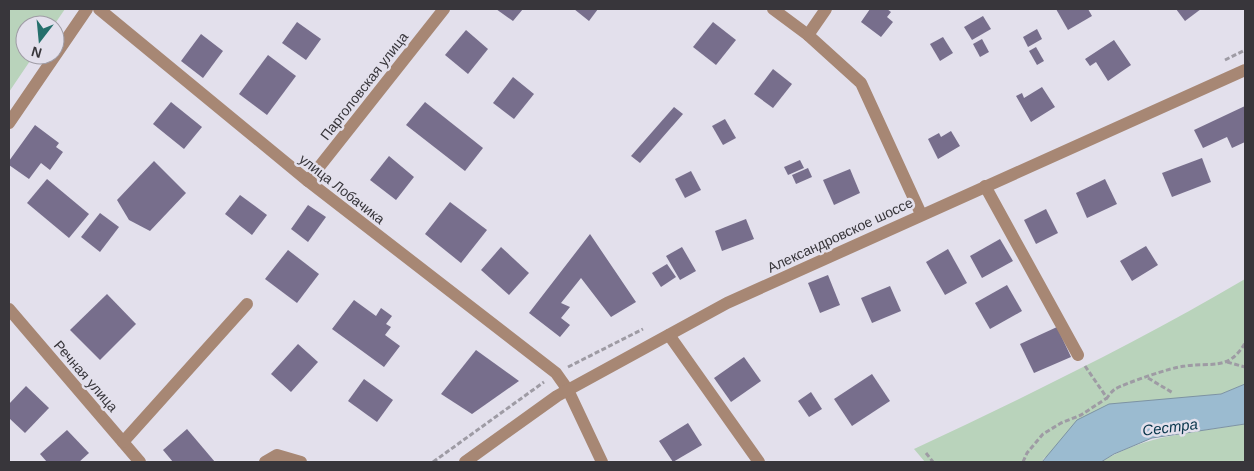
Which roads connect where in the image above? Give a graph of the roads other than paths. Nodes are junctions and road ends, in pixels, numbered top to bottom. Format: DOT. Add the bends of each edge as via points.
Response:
graph roads {
  1 [pos="87,9"];
  2 [pos="99,9"];
  3 [pos="444,9"];
  4 [pos="773,9"];
  5 [pos="826,9"];
  6 [pos="808,35"];
  7 [pos="1245,70"];
  8 [pos="9,124"];
  9 [pos="308,181"];
  10 [pos="984,186"];
  11 [pos="921,214"];
  12 [pos="247,304"];
  13 [pos="9,309"];
  14 [pos="669,335"];
  15 [pos="1078,355"];
  16 [pos="568,390"];
  17 [pos="123,442"];
  18 [pos="140,462"];
  19 [pos="265,462"];
  20 [pos="301,462"];
  21 [pos="465,462"];
  22 [pos="602,462"];
  23 [pos="759,462"];
  1 -- 8 [label="street"];
  2 -- 9 [label="street, улица Лобачика"];
  3 -- 9 [label="street, Парголовская улица"];
  4 -- 6 [label="street"];
  5 -- 6 [label="street"];
  6 -- 11 [label="street" via="861,83"];
  7 -- 10 [label="street, Александровское шоссе"];
  9 -- 16 [label="street, улица Лобачика" via="556,373"];
  10 -- 11 [label="street, Александровское шоссе"];
  10 -- 15 [label="street"];
  11 -- 14 [label="street, Александровское шоссе" via="727,303"];
  12 -- 17 [label="street"];
  13 -- 17 [label="street, Речная улица"];
  14 -- 16 [label="street, Александровское шоссе"];
  14 -- 23 [label="street"];
  16 -- 21 [label="street, Александровское шоссе"];
  16 -- 22 [label="street, улица Лобачика"];
  17 -- 18 [label="street, Речная улица"];
  19 -- 20 [label="street" via="277,455"];
}
